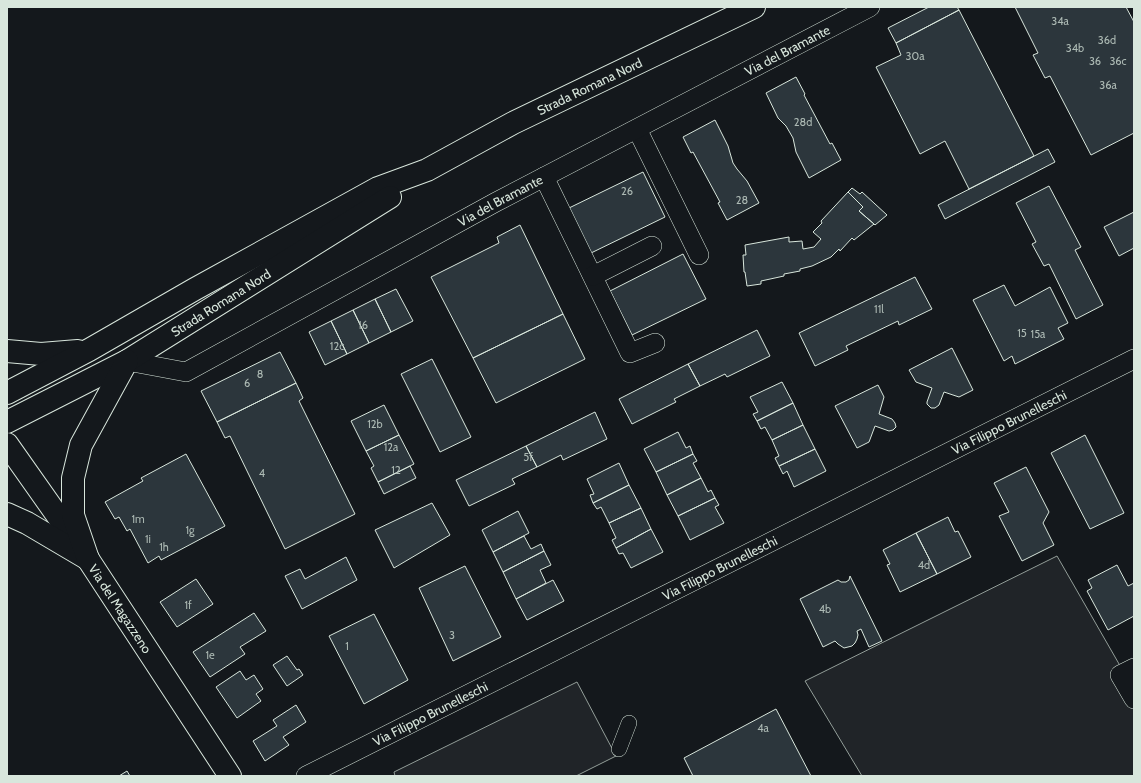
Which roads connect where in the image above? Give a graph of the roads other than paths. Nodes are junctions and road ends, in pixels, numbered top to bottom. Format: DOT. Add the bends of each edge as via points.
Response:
graph roads {
  1 [pos="754,7"];
  2 [pos="870,7"];
  3 [pos="637,129"];
  4 [pos="426,170"];
  5 [pos="544,177"];
  6 [pos="652,246"];
  7 [pos="699,255"];
  8 [pos="593,276"];
  9 [pos="655,343"];
  10 [pos="89,350"];
  11 [pos="7,351"];
  12 [pos="1134,359"];
  13 [pos="127,361"];
  14 [pos="7,393"];
  15 [pos="7,422"];
  16 [pos="7,444"];
  17 [pos="7,514"];
  18 [pos="88,558"];
  19 [pos="1127,672"];
  20 [pos="1134,699"];
  21 [pos="628,723"];
  22 [pos="619,749"];
  23 [pos="230,776"];
  24 [pos="306,776"];
  1 -- 4 [label="main road, Strada Romana Nord" via="513,123"];
  2 -- 3 [label="street, Via del Bramante"];
  3 -- 5 [label="street, Via del Bramante"];
  3 -- 7 [label="street"];
  4 -- 10 [label="main road, Strada Romana Nord" via="378,188"];
  4 -- 13 [label="main road, Strada Romana Nord" via="385,201"];
  5 -- 8 [label="street"];
  5 -- 13 [label="street, Via del Bramante" via="186,372"];
  6 -- 8 [label="street"];
  8 -- 9 [label="street" via="630,354"];
  10 -- 11 [label="main road" via="41,354"];
  10 -- 14 [label="main road, Strada Romana Nord"];
  12 -- 24 [label="street, Via Filippo Brunelleschi"];
  13 -- 15 [label="main road, Strada Romana Nord"];
  13 -- 18 [label="main road" via="81,445 73,478 73,515"];
  16 -- 18 [label="main road, Via del Magazzeno"];
  17 -- 18 [label="main road"];
  18 -- 23 [label="main road, Via del Magazzeno"];
  19 -- 20 [label="street"];
  21 -- 22 [label="street"];
}
